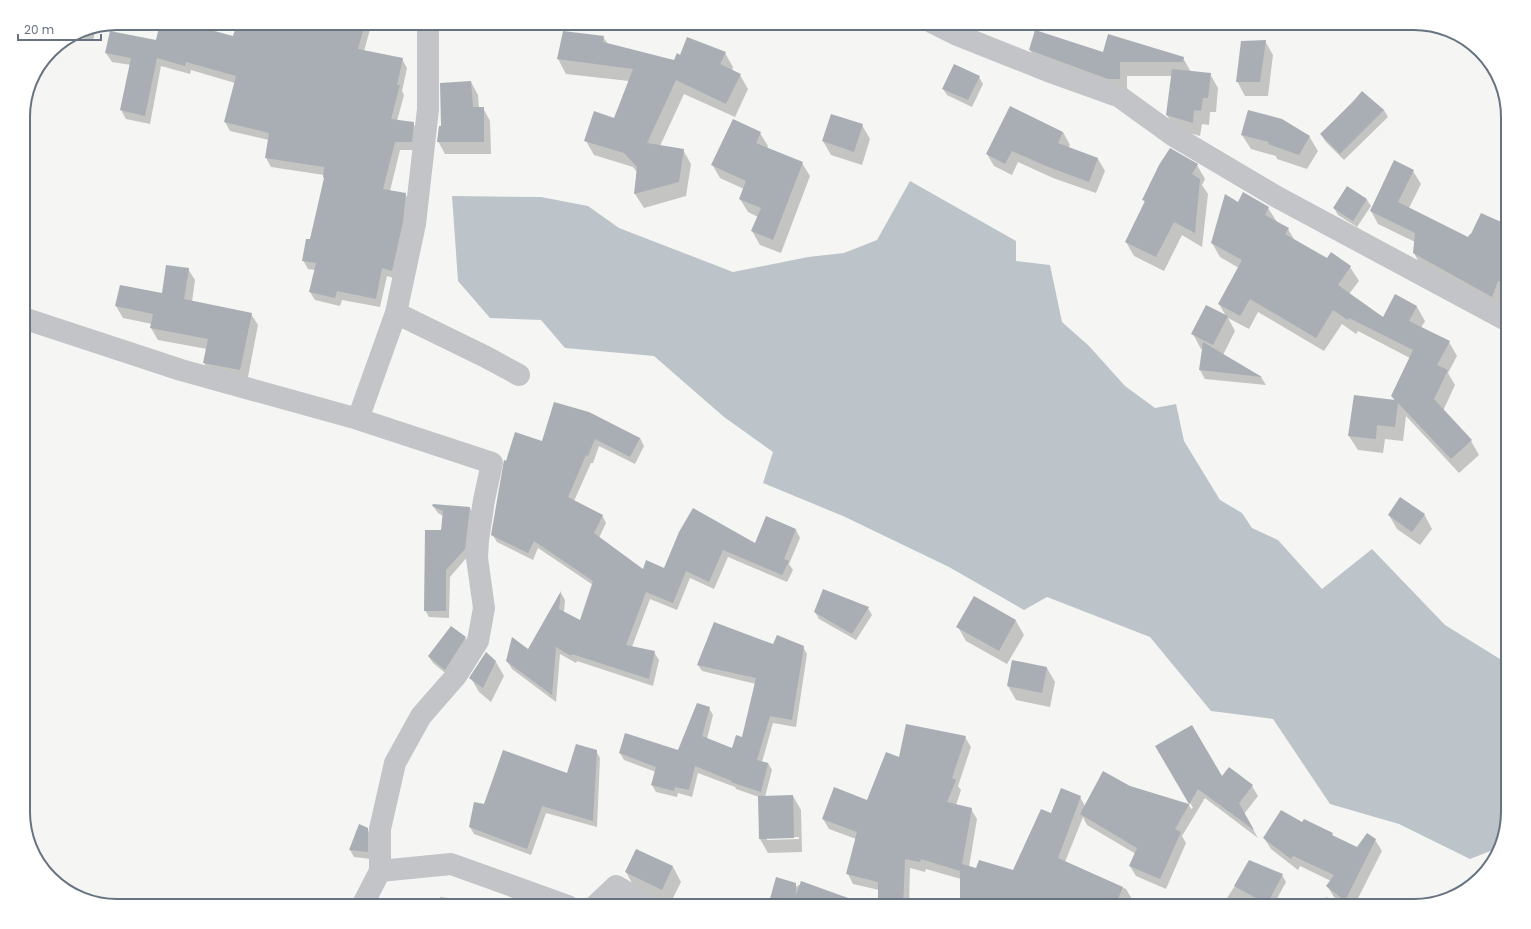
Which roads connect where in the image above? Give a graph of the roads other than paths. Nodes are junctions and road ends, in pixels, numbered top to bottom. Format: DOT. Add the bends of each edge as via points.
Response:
graph roads {
  1 [pos="428,30"];
  2 [pos="947,30"];
  3 [pos="396,313"];
  4 [pos="1501,318"];
  5 [pos="30,320"];
  6 [pos="519,375"];
  7 [pos="358,419"];
  8 [pos="380,871"];
  9 [pos="366,899"];
  10 [pos="548,899"];
  11 [pos="602,899"];
  12 [pos="638,899"];
  1 -- 3 [label="street" via="428,109 425,140 415,224"];
  2 -- 4 [label="street" via="1120,97 1174,136 1276,198"];
  3 -- 6 [label="street"];
  3 -- 7 [label="street"];
  5 -- 7 [label="street" via="181,370"];
  7 -- 8 [label="street" via="492,463 478,540 477,558 484,608 478,641 456,676 420,716 395,763 380,829"];
  8 -- 9 [label="street"];
  8 -- 10 [label="street" via="451,864"];
  11 -- 12 [label="street" via="616,886"];
}
